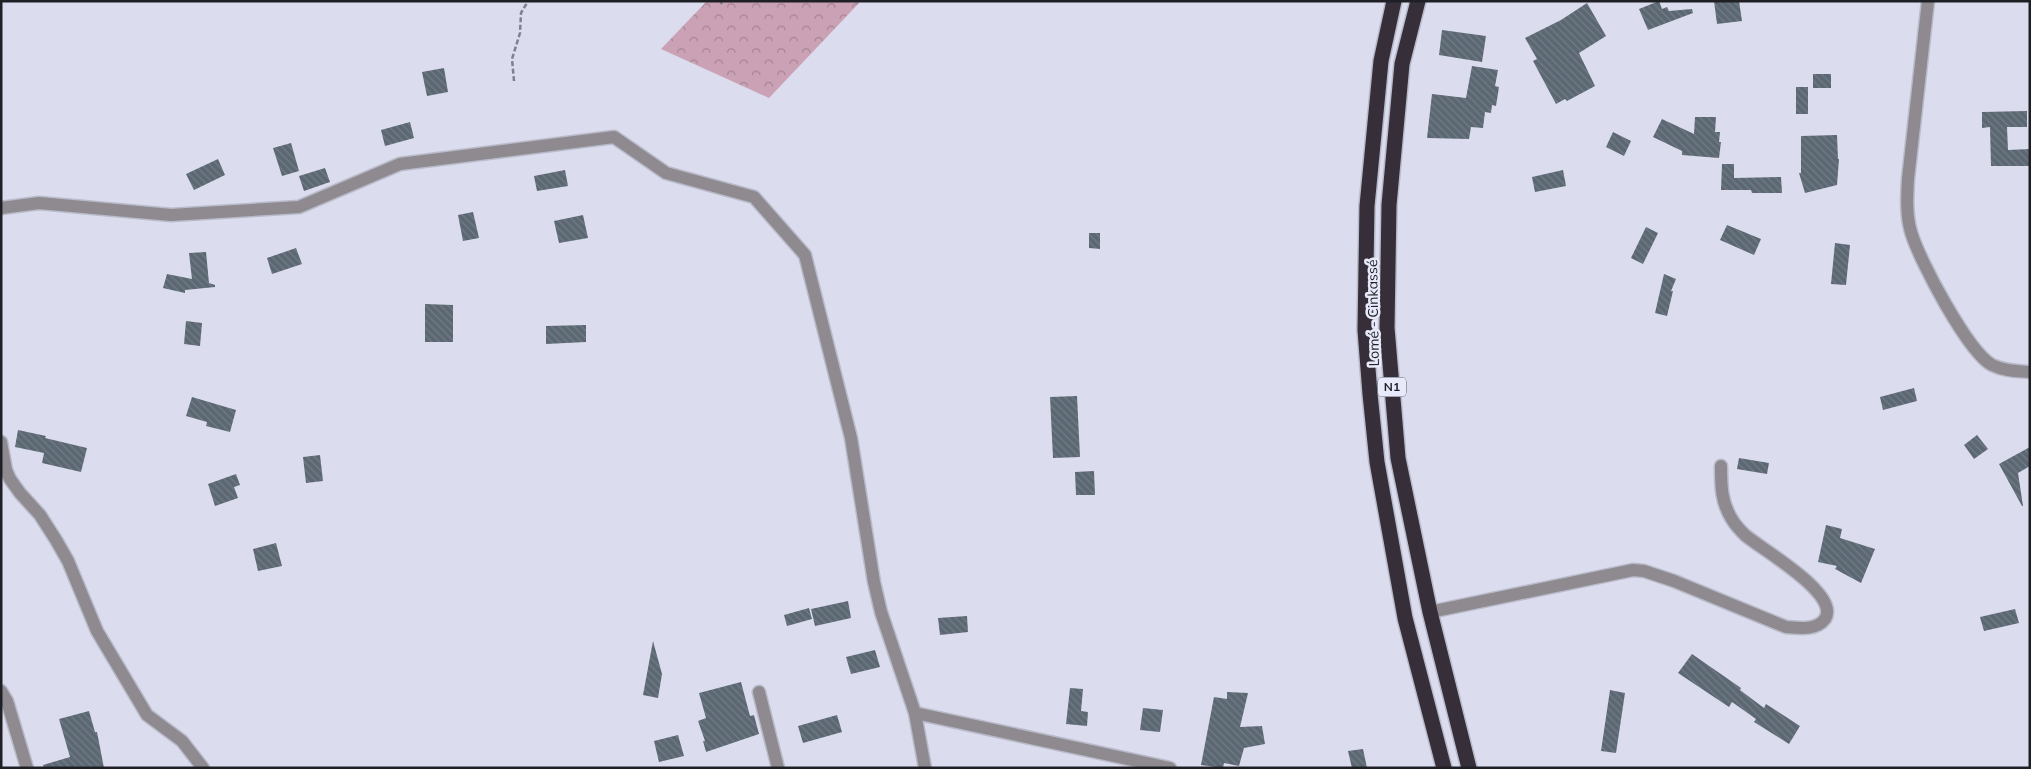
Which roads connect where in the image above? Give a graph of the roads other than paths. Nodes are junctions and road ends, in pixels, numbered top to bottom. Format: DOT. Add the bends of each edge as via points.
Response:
graph roads {
  1 [pos="1394,1"];
  2 [pos="1418,1"];
  3 [pos="1928,1"];
  4 [pos="1380,62"];
  5 [pos="1402,64"];
  6 [pos="1,208"];
  7 [pos="2030,372"];
  8 [pos="1,442"];
  9 [pos="1721,466"];
  10 [pos="1430,612"];
  11 [pos="1,691"];
  12 [pos="759,692"];
  13 [pos="915,713"];
  14 [pos="27,768"];
  15 [pos="204,768"];
  16 [pos="778,768"];
  17 [pos="925,768"];
  18 [pos="1170,768"];
  19 [pos="1444,768"];
  20 [pos="1469,768"];
  1 -- 4 [label="highway, Lomé - Cinkassé / N1"];
  2 -- 5 [label="highway, Lomé - Cinkassé / N1"];
  3 -- 7 [label="street" via="1908,179 1907,206 1911,232 1960,328 1976,350 1991,364 2006,370"];
  4 -- 5 [label="highway"];
  4 -- 19 [label="highway, Lomé - Cinkassé / N1" via="1367,206 1365,330 1370,394 1377,462 1404,618"];
  5 -- 10 [label="highway, Lomé - Cinkassé / N1" via="1389,205 1387,328 1398,458"];
  6 -- 13 [label="street" via="39,204 172,215 299,207 400,164 614,137 666,173 754,197 805,255 852,438 881,612"];
  8 -- 15 [label="street" via="10,479 40,515 68,560 97,632 147,715 182,741"];
  9 -- 10 [label="street" via="1720,488 1733,522 1817,591 1827,608 1826,617 1820,624 1786,627 1674,581 1633,570"];
  10 -- 20 [label="highway, Lomé - Cinkassé / N1"];
  11 -- 14 [label="street"];
  12 -- 16 [label="street"];
  13 -- 17 [label="street"];
  13 -- 18 [label="street"];
}
